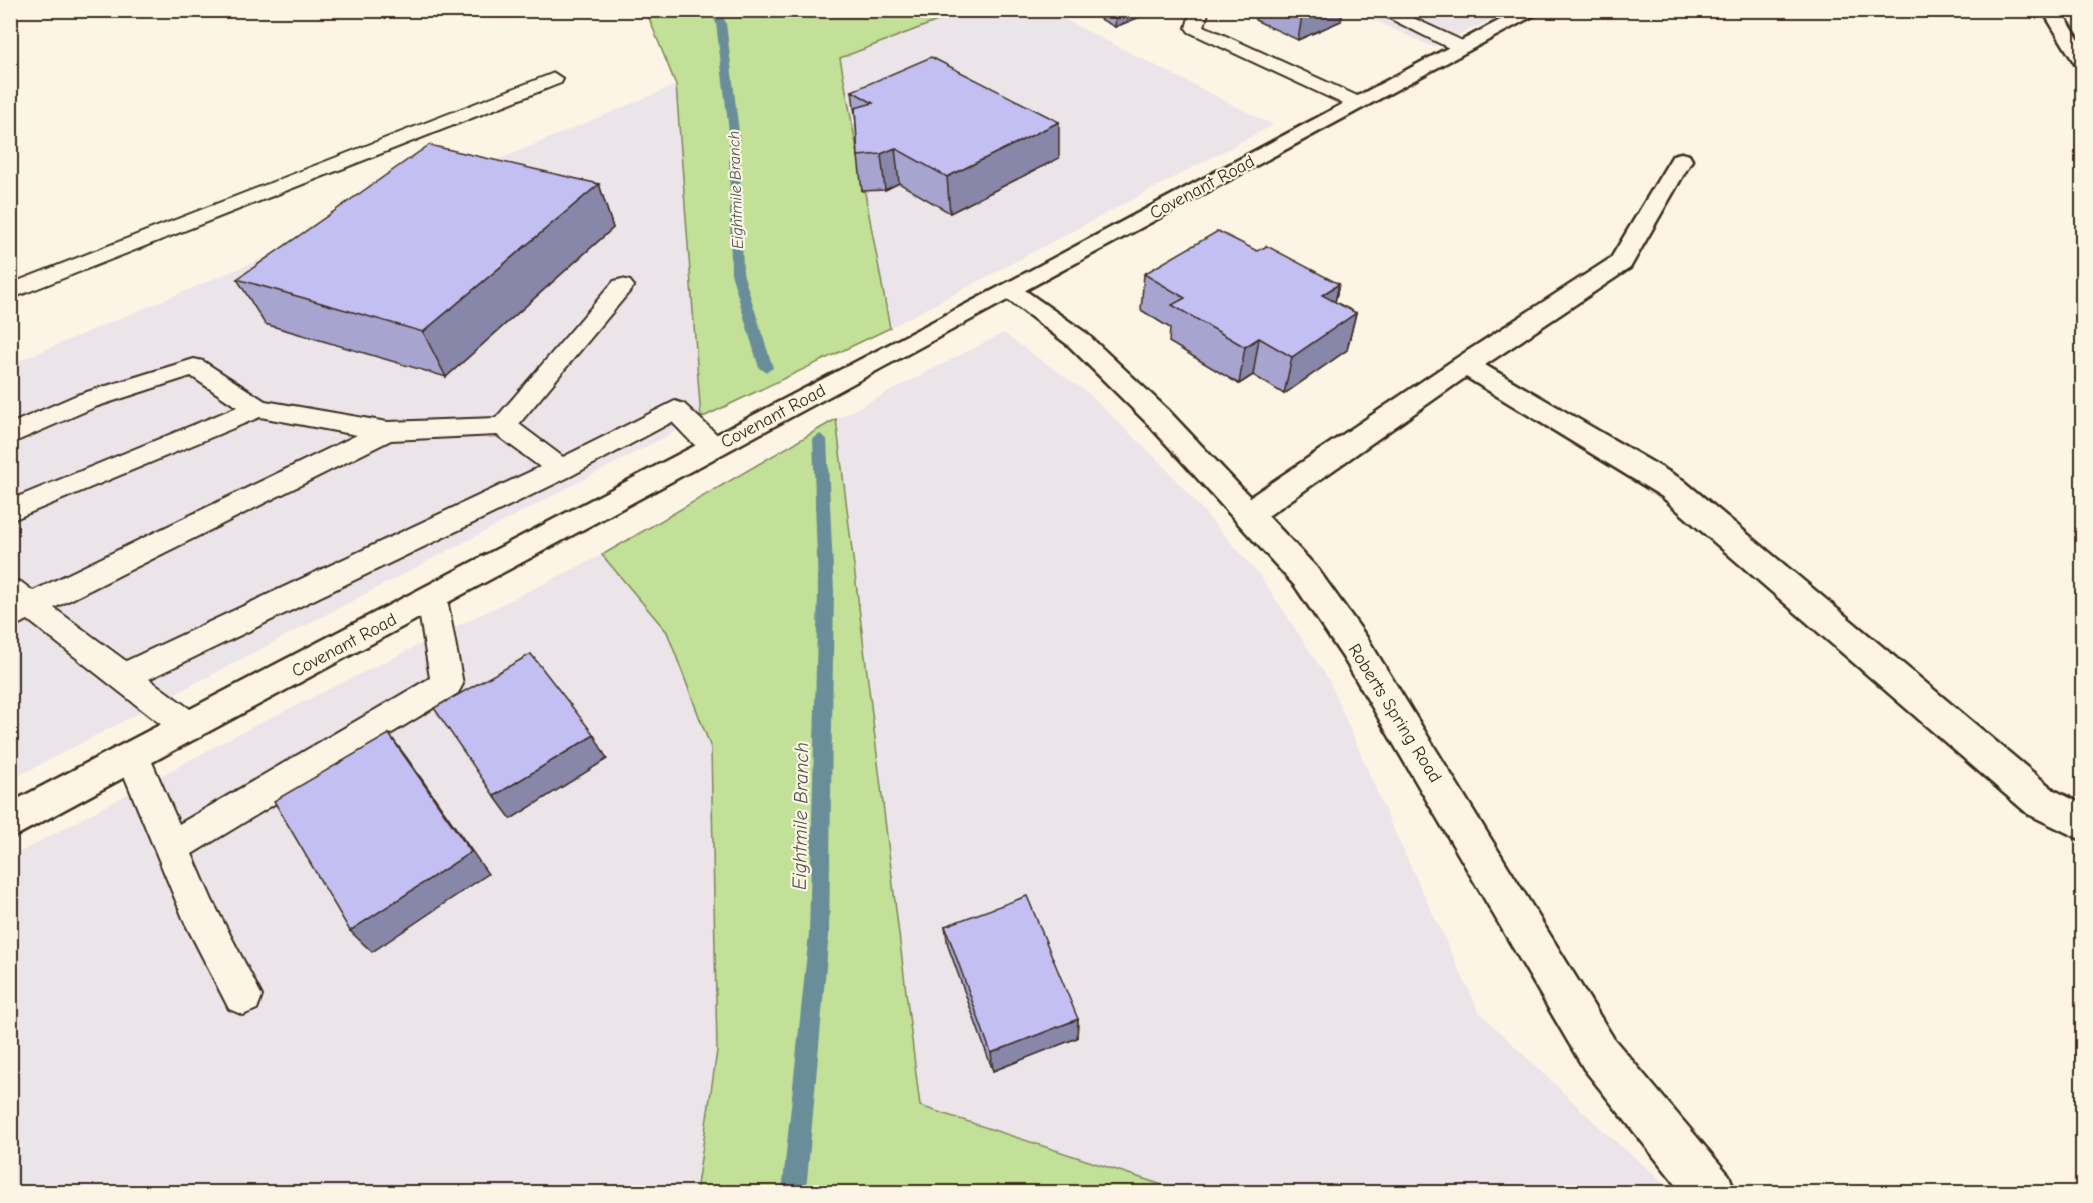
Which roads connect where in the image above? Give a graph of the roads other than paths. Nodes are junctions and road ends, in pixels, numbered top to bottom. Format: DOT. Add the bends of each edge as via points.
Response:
graph roads {
  1 [pos="1200,10"];
  2 [pos="1381,10"];
  3 [pos="1535,10"];
  4 [pos="2051,10"];
  5 [pos="1461,47"];
  6 [pos="2082,60"];
  7 [pos="554,79"];
  8 [pos="1357,103"];
  9 [pos="1681,160"];
  10 [pos="622,286"];
  11 [pos="1010,291"];
  12 [pos="10,292"];
  13 [pos="1465,364"];
  14 [pos="258,408"];
  15 [pos="503,426"];
  16 [pos="387,432"];
  17 [pos="10,435"];
  18 [pos="715,447"];
  19 [pos="561,469"];
  20 [pos="10,510"];
  21 [pos="1249,513"];
  22 [pos="432,599"];
  23 [pos="16,604"];
  24 [pos="123,677"];
  25 [pos="189,727"];
  26 [pos="134,756"];
  27 [pos="10,822"];
  28 [pos="2082,823"];
  29 [pos="172,847"];
  30 [pos="243,996"];
  31 [pos="1712,1192"];
  1 -- 8 [label="lane" via="1195,28"];
  2 -- 5 [label="lane"];
  3 -- 5 [label="street, Covenant Road"];
  4 -- 6 [label="street"];
  5 -- 8 [label="street, Covenant Road"];
  7 -- 12 [label="lane"];
  8 -- 11 [label="street, Covenant Road"];
  9 -- 13 [label="street" via="1621,263"];
  10 -- 15 [label="lane"];
  11 -- 18 [label="street, Covenant Road"];
  11 -- 21 [label="street, Roberts Spring Road" via="1077,339"];
  13 -- 21 [label="street"];
  13 -- 28 [label="street" via="1671,488 2041,802"];
  14 -- 16 [label="lane"];
  14 -- 17 [label="lane" via="194,367 86,401"];
  14 -- 20 [label="lane"];
  15 -- 16 [label="lane"];
  15 -- 19 [label="lane"];
  16 -- 23 [label="lane"];
  18 -- 19 [label="lane" via="675,410"];
  18 -- 22 [label="street, Covenant Road"];
  19 -- 24 [label="lane"];
  21 -- 31 [label="street, Roberts Spring Road" via="1306,577 1356,649 1599,1054"];
  22 -- 25 [label="street, Covenant Road"];
  22 -- 29 [label="lane" via="447,684"];
  23 -- 24 [label="lane"];
  24 -- 25 [label="lane"];
  25 -- 26 [label="street, Covenant Road"];
  26 -- 27 [label="street, Covenant Road"];
  26 -- 29 [label="lane"];
  29 -- 30 [label="lane" via="198,911"];
}
